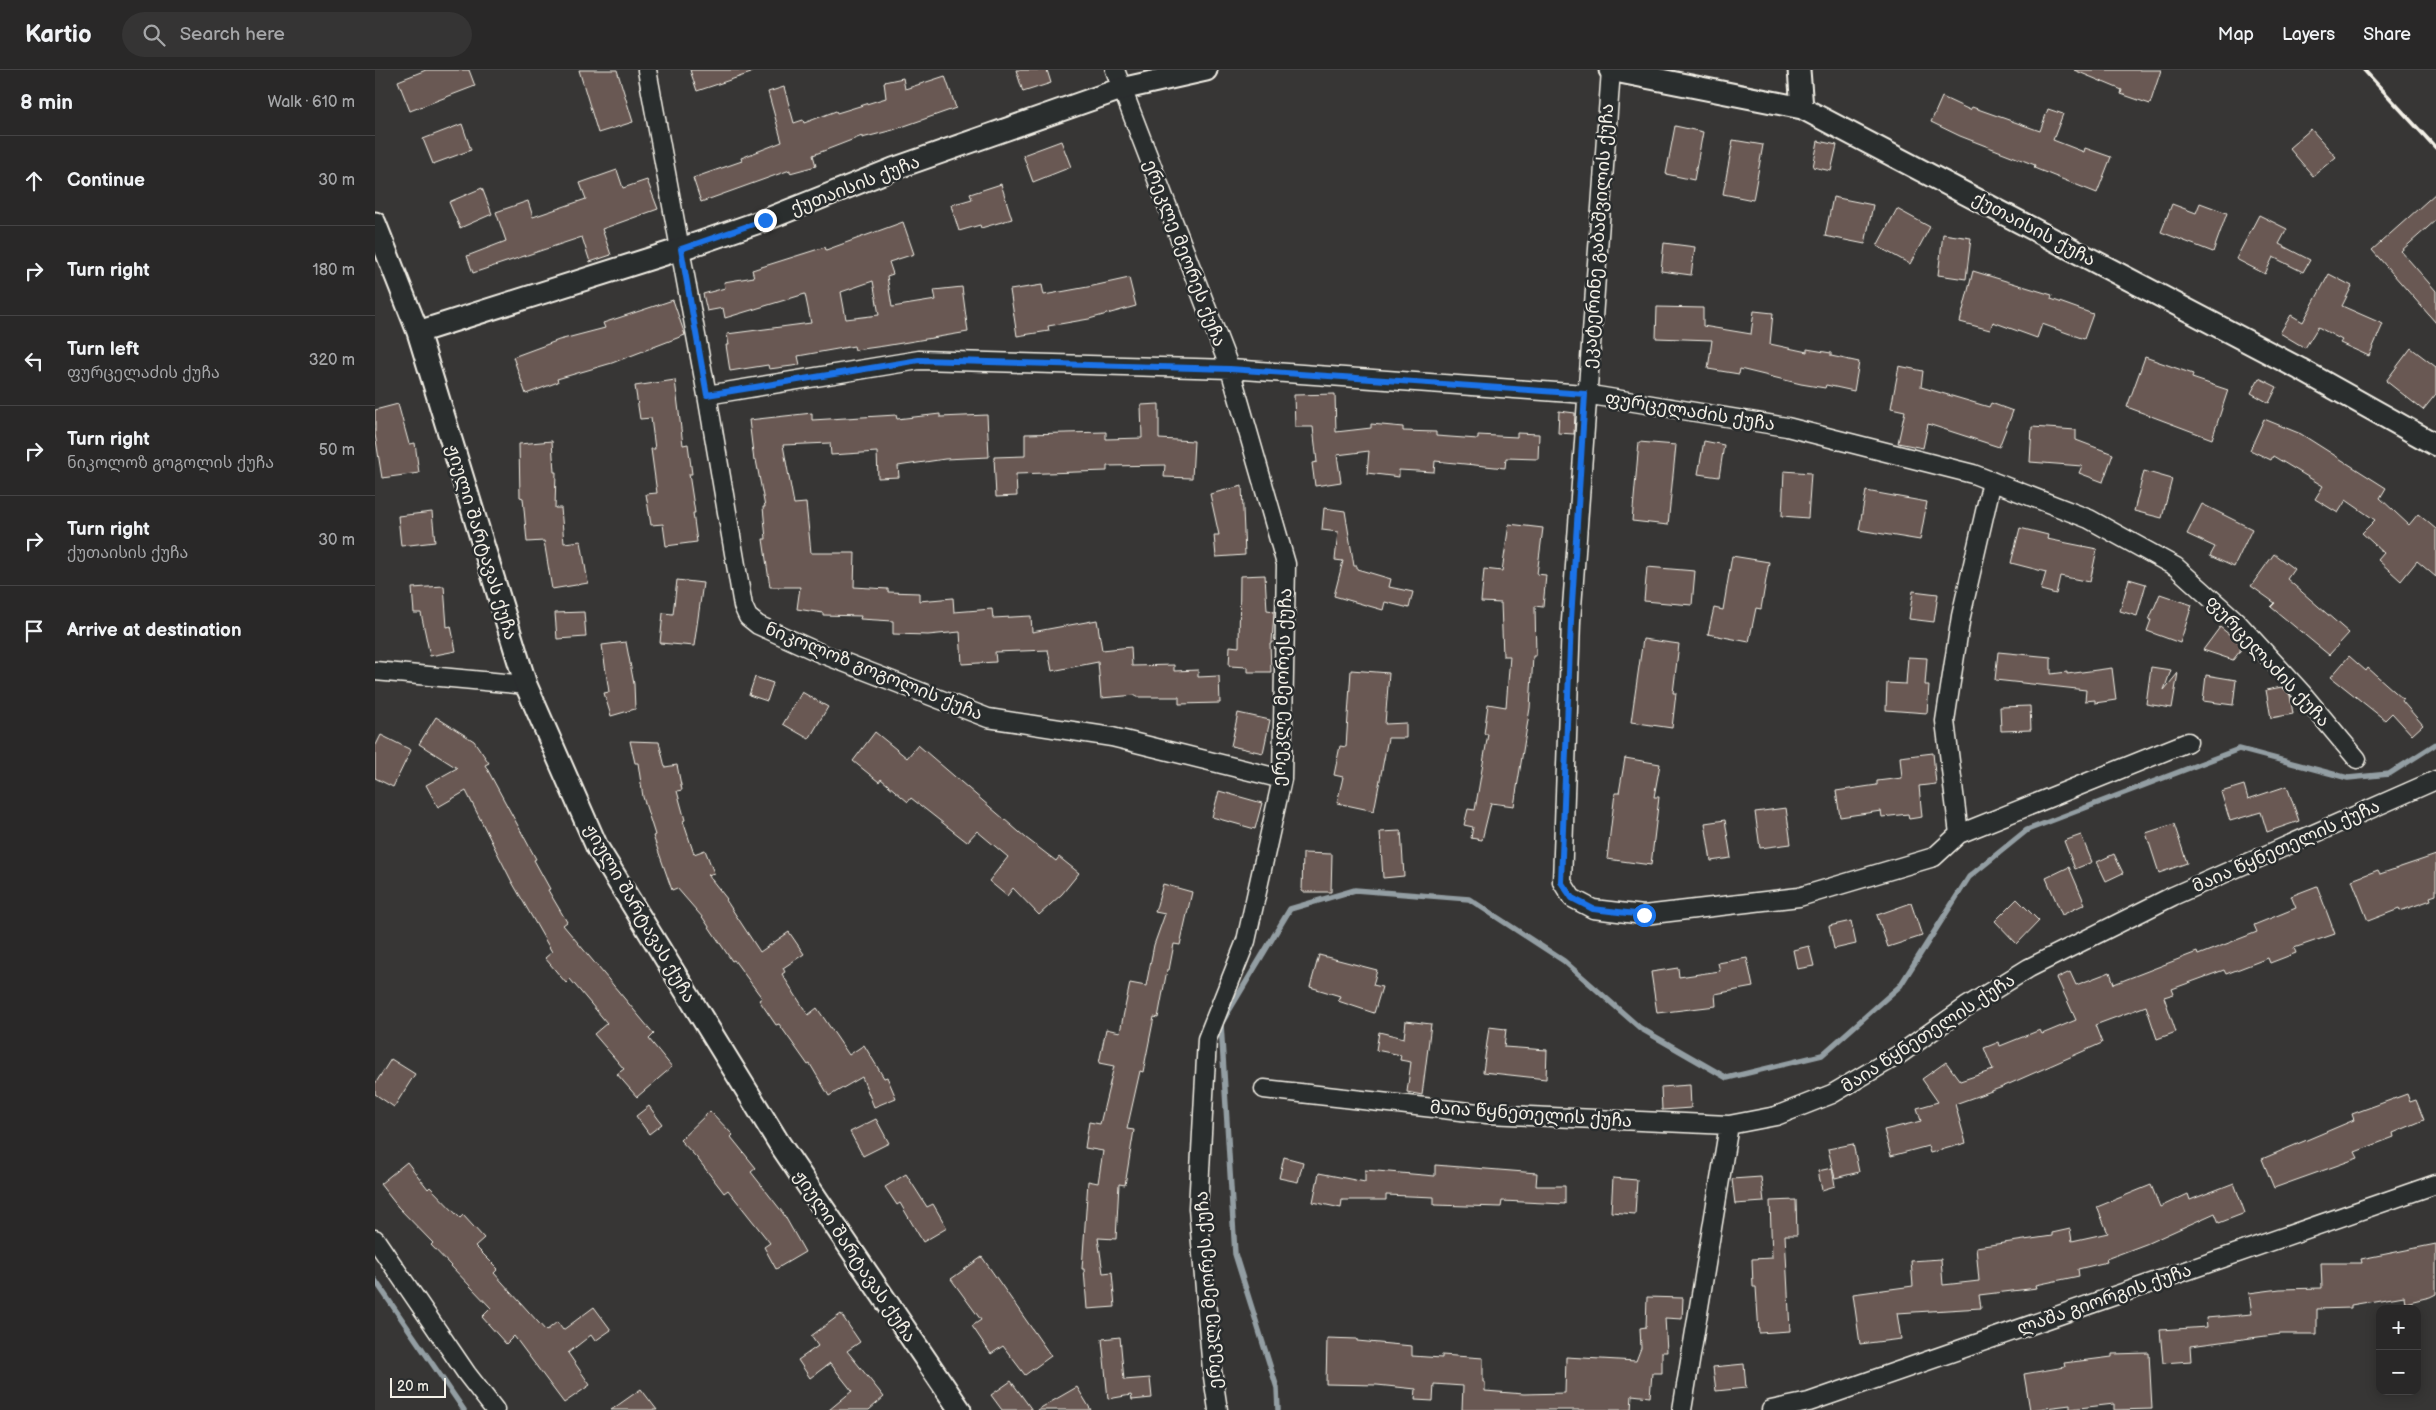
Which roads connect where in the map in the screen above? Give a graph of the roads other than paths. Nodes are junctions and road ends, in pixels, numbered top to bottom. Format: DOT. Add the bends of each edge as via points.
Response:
graph roads {
  1 [pos="647,70"];
  2 [pos="1206,70"];
  3 [pos="1611,70"];
  4 [pos="1799,70"];
  5 [pos="1118,79"];
  6 [pos="1803,108"];
  7 [pos="375,223"];
  8 [pos="681,249"];
  9 [pos="419,332"];
  10 [pos="1230,369"];
  11 [pos="1585,394"];
  12 [pos="707,395"];
  13 [pos="2436,445"];
  14 [pos="1992,482"];
  15 [pos="375,671"];
  16 [pos="526,685"];
  17 [pos="2187,742"];
  18 [pos="2357,759"];
  19 [pos="1282,779"];
  20 [pos="2436,780"];
  21 [pos="1959,834"];
  22 [pos="1264,1089"];
  23 [pos="1729,1125"];
  24 [pos="2436,1184"];
  25 [pos="375,1239"];
  26 [pos="495,1410"];
  27 [pos="960,1410"];
  28 [pos="1218,1410"];
  29 [pos="1682,1410"];
  30 [pos="1771,1410"];
  1 -- 8 [label="street, ნიკოლოზ გოგოლის ქუჩა"];
  2 -- 5 [label="street, ქუთაისის ქუჩა"];
  3 -- 6 [label="street, ქუთაისის ქუჩა"];
  3 -- 11 [label="street, ეკატერინე გაბაშვილის ქუჩა"];
  4 -- 6 [label="street"];
  5 -- 8 [label="street, ქუთაისის ქუჩა" via="765,220"];
  5 -- 10 [label="street, ერეკლე მეორეს ქუჩა"];
  6 -- 13 [label="street, ქუთაისის ქუჩა" via="2300,369"];
  7 -- 9 [label="street, ჟიული შარტავას ქუჩა"];
  8 -- 9 [label="street, ქუთაისის ქუჩა"];
  8 -- 12 [label="street, ნიკოლოზ გოგოლის ქუჩა"];
  9 -- 16 [label="street, ჟიული შარტავას ქუჩა"];
  10 -- 11 [label="street, ფურცელაძის ქუჩა"];
  10 -- 12 [label="street, ფურცელაძის ქუჩა" via="919,360"];
  10 -- 19 [label="street, ერეკლე მეორეს ქუჩა" via="1286,564"];
  11 -- 14 [label="street, ფურცელაძის ქუჩა" via="1787,427 1973,474"];
  11 -- 21 [label="street, ეკატერინე გაბაშვილის ქუჩა" via="1571,620 1561,882 1572,898 1593,909 1644,915 1799,897 1934,857"];
  12 -- 19 [label="street, ნიკოლოზ გოგოლის ქუჩა" via="743,606 748,617 758,624 820,653 988,718 1112,737"];
  14 -- 18 [label="street, ფურცელაძის ქუჩა" via="2089,519 2176,567 2236,621"];
  14 -- 21 [label="street" via="1961,616 1945,722"];
  15 -- 16 [label="street"];
  16 -- 27 [label="street, ჟიული შარტავას ქუჩა" via="597,847 779,1143"];
  17 -- 21 [label="street"];
  19 -- 28 [label="street, ერეკლე მეორეს ქუჩა" via="1246,941 1207,1039 1198,1208"];
  20 -- 23 [label="street, მაია წყნეთელის ქუჩა" via="2173,896 2029,968 1900,1054 1832,1094 1776,1116"];
  22 -- 23 [label="street, მაია წყნეთელის ქუჩა" via="1487,1114"];
  23 -- 29 [label="street"];
  24 -- 30 [label="street, ლაშა გიორგის ქუჩა" via="1809,1402"];
  25 -- 26 [label="street"];
}
